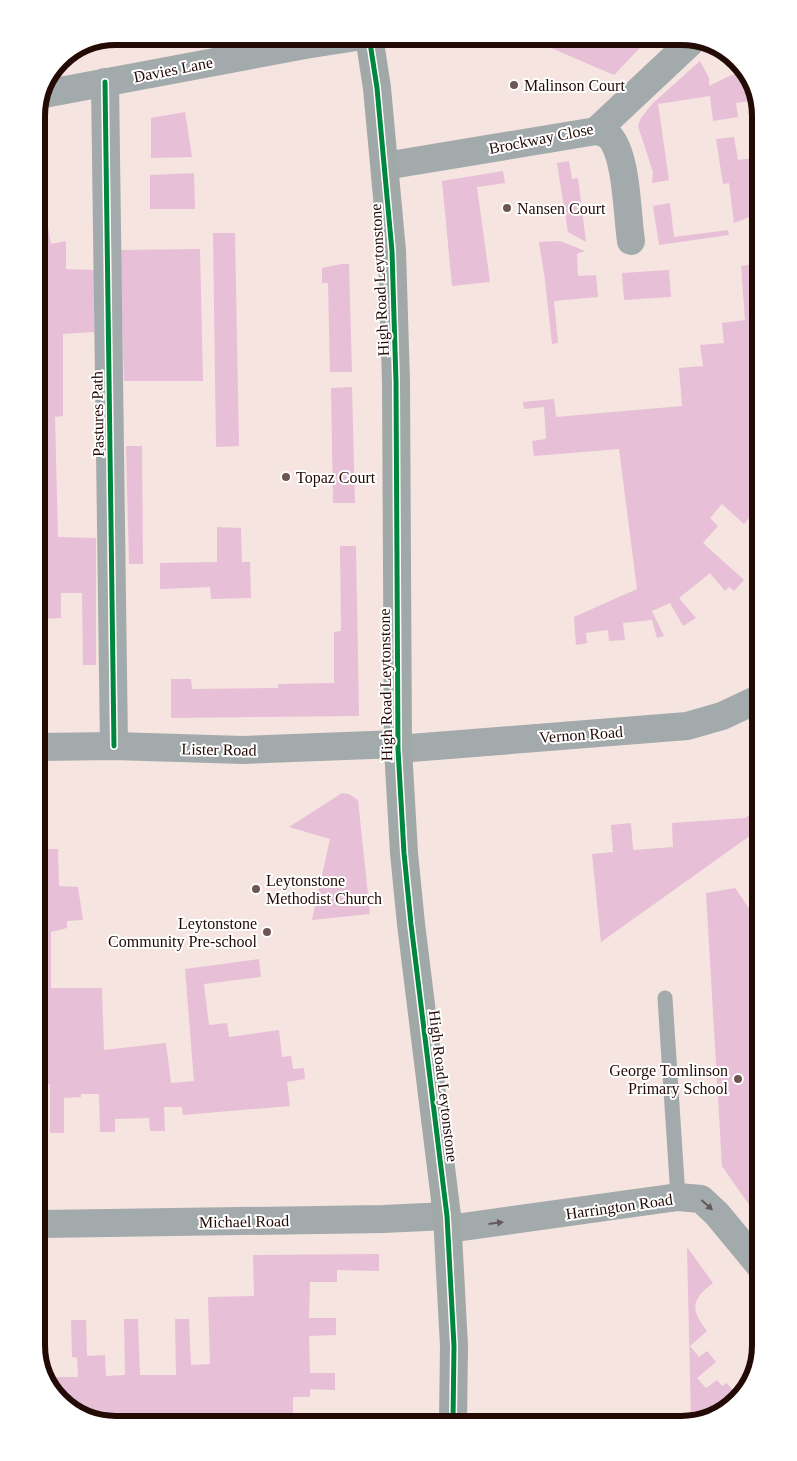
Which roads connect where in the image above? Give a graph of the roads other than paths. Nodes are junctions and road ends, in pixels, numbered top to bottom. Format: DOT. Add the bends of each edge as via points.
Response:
graph roads {
  1 [pos="312,45"];
  2 [pos="371,45"];
  3 [pos="687,45"];
  4 [pos="105,82"];
  5 [pos="49,91"];
  6 [pos="596,131"];
  7 [pos="385,166"];
  8 [pos="631,241"];
  9 [pos="752,703"];
  10 [pos="114,746"];
  11 [pos="398,746"];
  12 [pos="45,748"];
  13 [pos="666,998"];
  14 [pos="678,1197"];
  15 [pos="447,1222"];
  16 [pos="45,1224"];
  17 [pos="752,1256"];
  18 [pos="453,1416"];
  1 -- 4 [label="street, Davies Lane"];
  2 -- 7 [label="street, High Road Leytonstone"];
  3 -- 6 [label="street, Brockway Close"];
  4 -- 5 [label="street, Davies Lane"];
  4 -- 10 [label="street, Pastures Path"];
  6 -- 7 [label="street, Brockway Close"];
  6 -- 8 [label="street" via="609,136 615,144 623,168"];
  7 -- 11 [label="street, High Road Leytonstone" via="392,251 396,382"];
  9 -- 11 [label="street, Vernon Road" via="687,726"];
  10 -- 11 [label="street, Lister Road" via="243,750"];
  10 -- 12 [label="street, Lister Road"];
  11 -- 15 [label="street, High Road Leytonstone" via="411,924"];
  13 -- 14 [label="lane"];
  15 -- 14 [label="street, Harrington Road, one-way"];
  14 -- 17 [label="street, Harrington Road, one-way" via="701,1199"];
  15 -- 16 [label="street, Michael Road" via="383,1219"];
  15 -- 18 [label="street, High Road Leytonstone" via="454,1346"];
}
